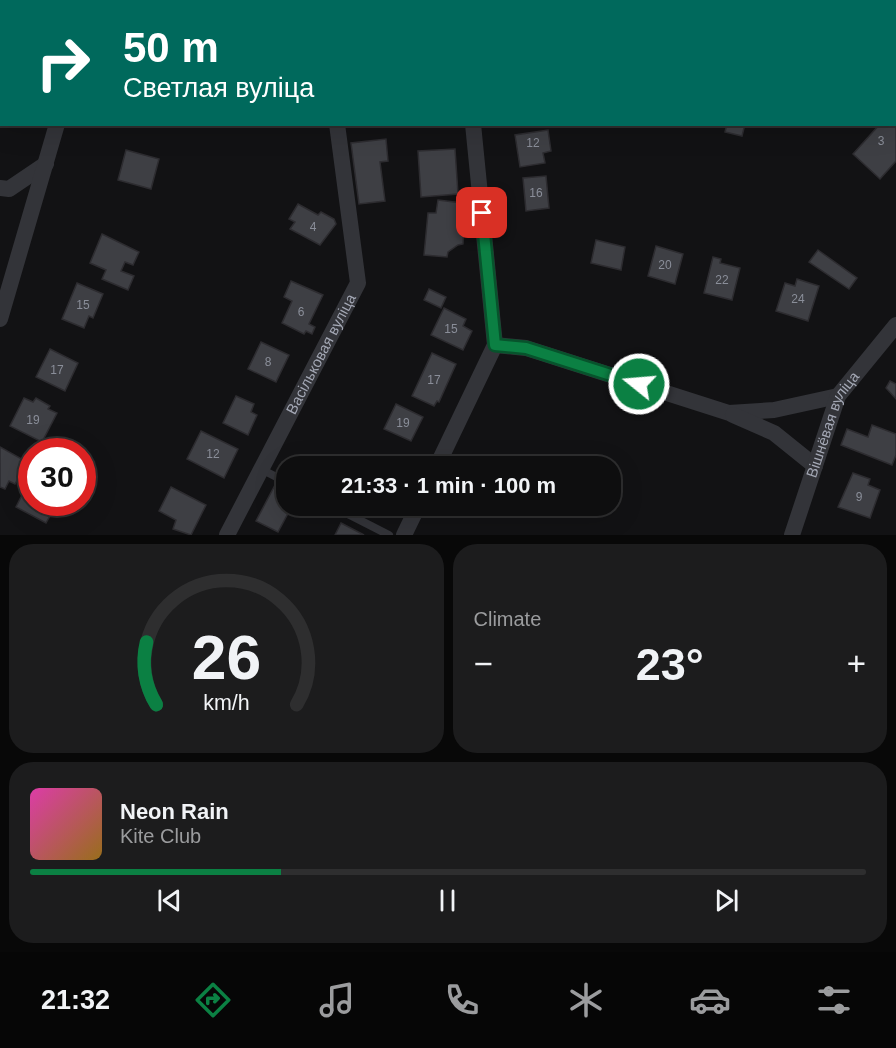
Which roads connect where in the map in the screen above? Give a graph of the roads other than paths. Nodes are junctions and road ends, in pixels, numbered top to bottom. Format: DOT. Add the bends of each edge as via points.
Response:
graph roads {
  1 [pos="56,126"];
  2 [pos="337,126"];
  3 [pos="473,126"];
  4 [pos="46,165"];
  5 [pos="0,188"];
  6 [pos="0,319"];
  7 [pos="896,325"];
  8 [pos="495,345"];
  9 [pos="838,396"];
  10 [pos="729,413"];
  11 [pos="442,456"];
  12 [pos="815,466"];
  13 [pos="261,469"];
  14 [pos="276,477"];
  15 [pos="352,516"];
  16 [pos="413,516"];
  17 [pos="227,535"];
  18 [pos="390,535"];
  19 [pos="404,535"];
  20 [pos="792,535"];
  1 -- 4 [label="street"];
  2 -- 13 [label="street, Васільковая вуліца" via="358,283"];
  3 -- 8 [label="street"];
  4 -- 5 [label="street" via="9,189"];
  4 -- 6 [label="street"];
  7 -- 9 [label="street, Вішнёвая вуліца"];
  8 -- 10 [label="street" via="526,348"];
  8 -- 11 [label="street"];
  9 -- 10 [label="street" via="774,410"];
  9 -- 12 [label="street, Вішнёвая вуліца"];
  10 -- 12 [label="street" via="774,433"];
  12 -- 20 [label="street, Вішнёвая вуліца"];
  13 -- 14 [label="lane"];
  13 -- 17 [label="street, Васільковая вуліца"];
  15 -- 18 [label="lane"];
  16 -- 19 [label="street"];
}
